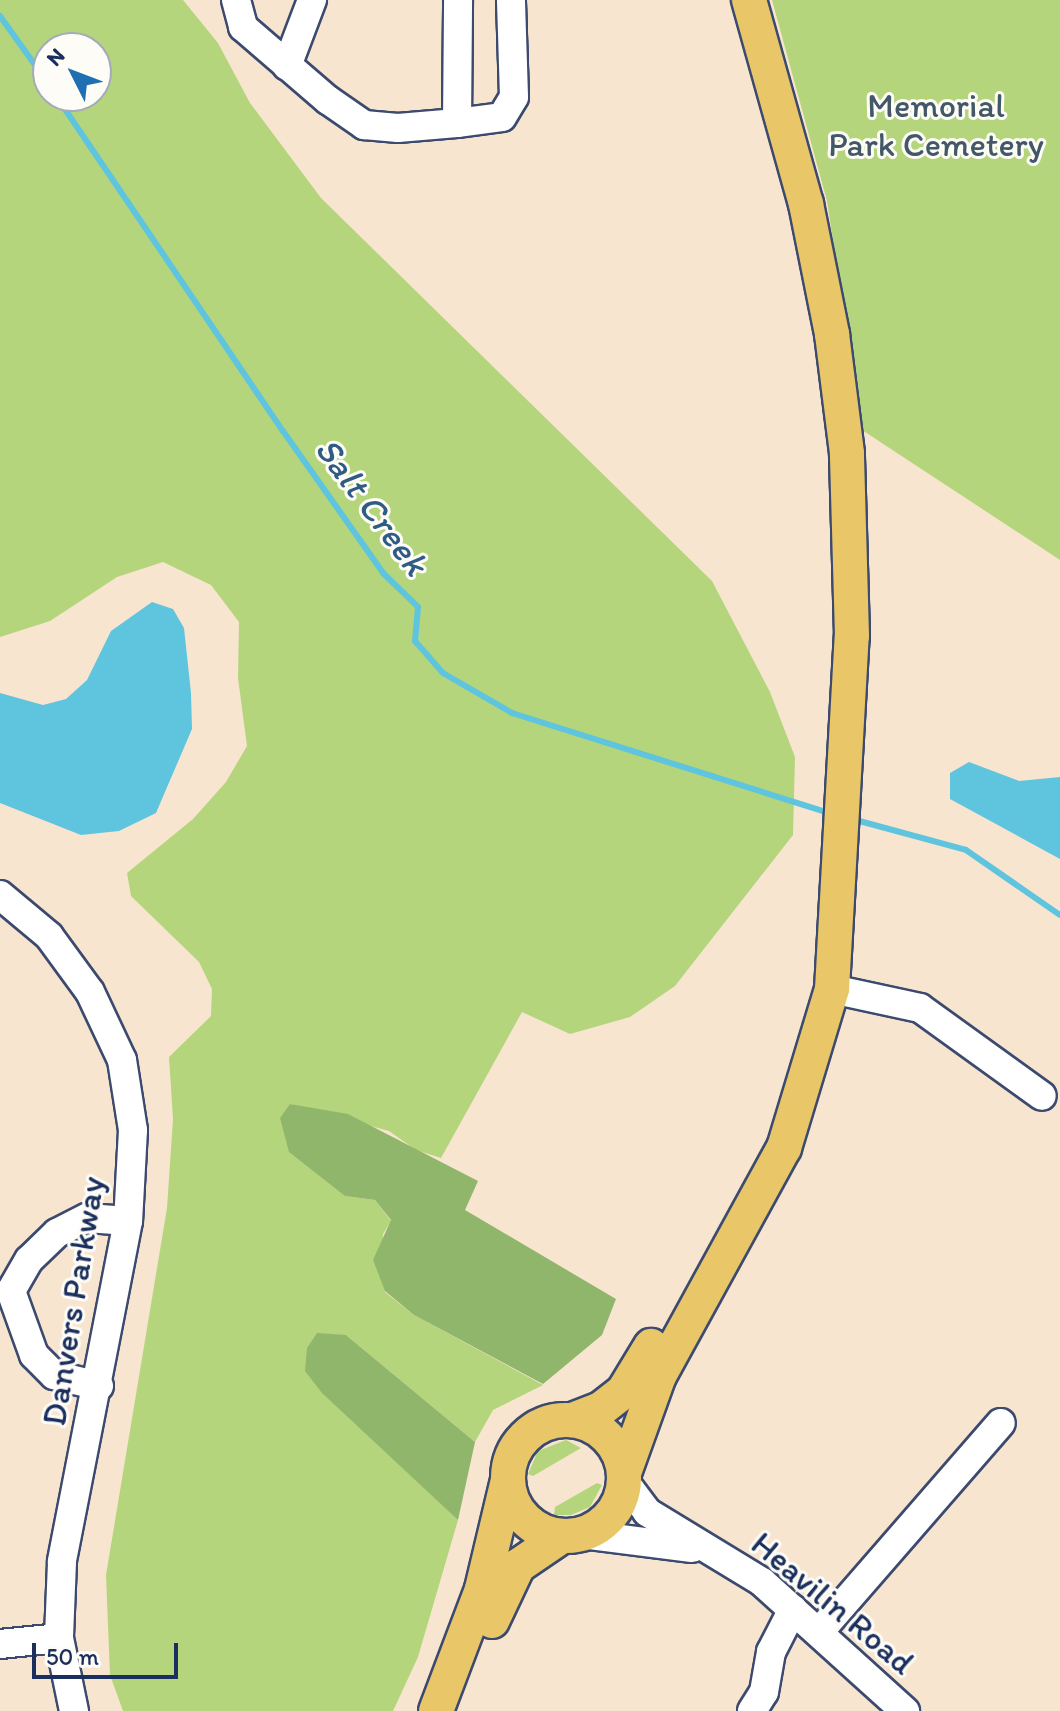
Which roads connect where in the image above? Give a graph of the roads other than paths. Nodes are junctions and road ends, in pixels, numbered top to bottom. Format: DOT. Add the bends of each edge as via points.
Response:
graph roads {
  1 [pos="236,0"];
  2 [pos="312,0"];
  3 [pos="458,0"];
  4 [pos="511,0"];
  5 [pos="749,0"];
  6 [pos="287,66"];
  7 [pos="457,123"];
  8 [pos="0,895"];
  9 [pos="832,989"];
  10 [pos="1042,1096"];
  11 [pos="128,1221"];
  12 [pos="721,1263"];
  13 [pos="6,1290"];
  14 [pos="99,1386"];
  15 [pos="572,1420"];
  16 [pos="1001,1423"];
  17 [pos="624,1477"];
  18 [pos="508,1479"];
  19 [pos="572,1535"];
  20 [pos="713,1552"];
  21 [pos="793,1609"];
  22 [pos="819,1632"];
  23 [pos="59,1638"];
  24 [pos="0,1644"];
  25 [pos="74,1711"];
  26 [pos="436,1711"];
  27 [pos="457,1711"];
  28 [pos="752,1711"];
  29 [pos="905,1711"];
  1 -- 6 [label="street" via="243,27"];
  2 -- 6 [label="street"];
  3 -- 7 [label="street"];
  4 -- 7 [label="street" via="514,97 502,117"];
  5 -- 9 [label="main road" via="806,204 842,409 852,569"];
  6 -- 7 [label="street" via="364,125"];
  8 -- 11 [label="street, Danvers Parkway" via="49,936 90,992 122,1060 133,1130"];
  9 -- 10 [label="street" via="920,1008"];
  9 -- 12 [label="main road" via="784,1148"];
  11 -- 13 [label="street" via="87,1218 57,1233"];
  11 -- 14 [label="street, Danvers Parkway"];
  12 -- 15 [label="main road" via="670,1316 623,1392 601,1409"];
  12 -- 17 [label="main road" via="645,1405"];
  13 -- 14 [label="street" via="34,1355 54,1375"];
  14 -- 23 [label="street, Danvers Parkway" via="62,1562"];
  15 -- 17 [label="main road" via="611,1440"];
  15 -- 18 [label="main road" via="547,1423 529,1433 512,1456"];
  16 -- 22 [label="street"];
  17 -- 19 [label="main road" via="612,1514"];
  17 -- 20 [label="street, Heavilin Road" via="647,1512"];
  18 -- 19 [label="main road" via="513,1503 527,1521"];
  18 -- 26 [label="main road" via="482,1589"];
  19 -- 20 [label="street, Heavilin Road" via="636,1537"];
  19 -- 27 [label="main road" via="525,1559 511,1575"];
  20 -- 21 [label="street, Heavilin Road" via="746,1570"];
  21 -- 22 [label="street, Heavilin Road"];
  21 -- 28 [label="street" via="771,1652 764,1692"];
  22 -- 29 [label="street, Heavilin Road"];
  23 -- 24 [label="street"];
  23 -- 25 [label="street, Danvers Parkway"];
}
